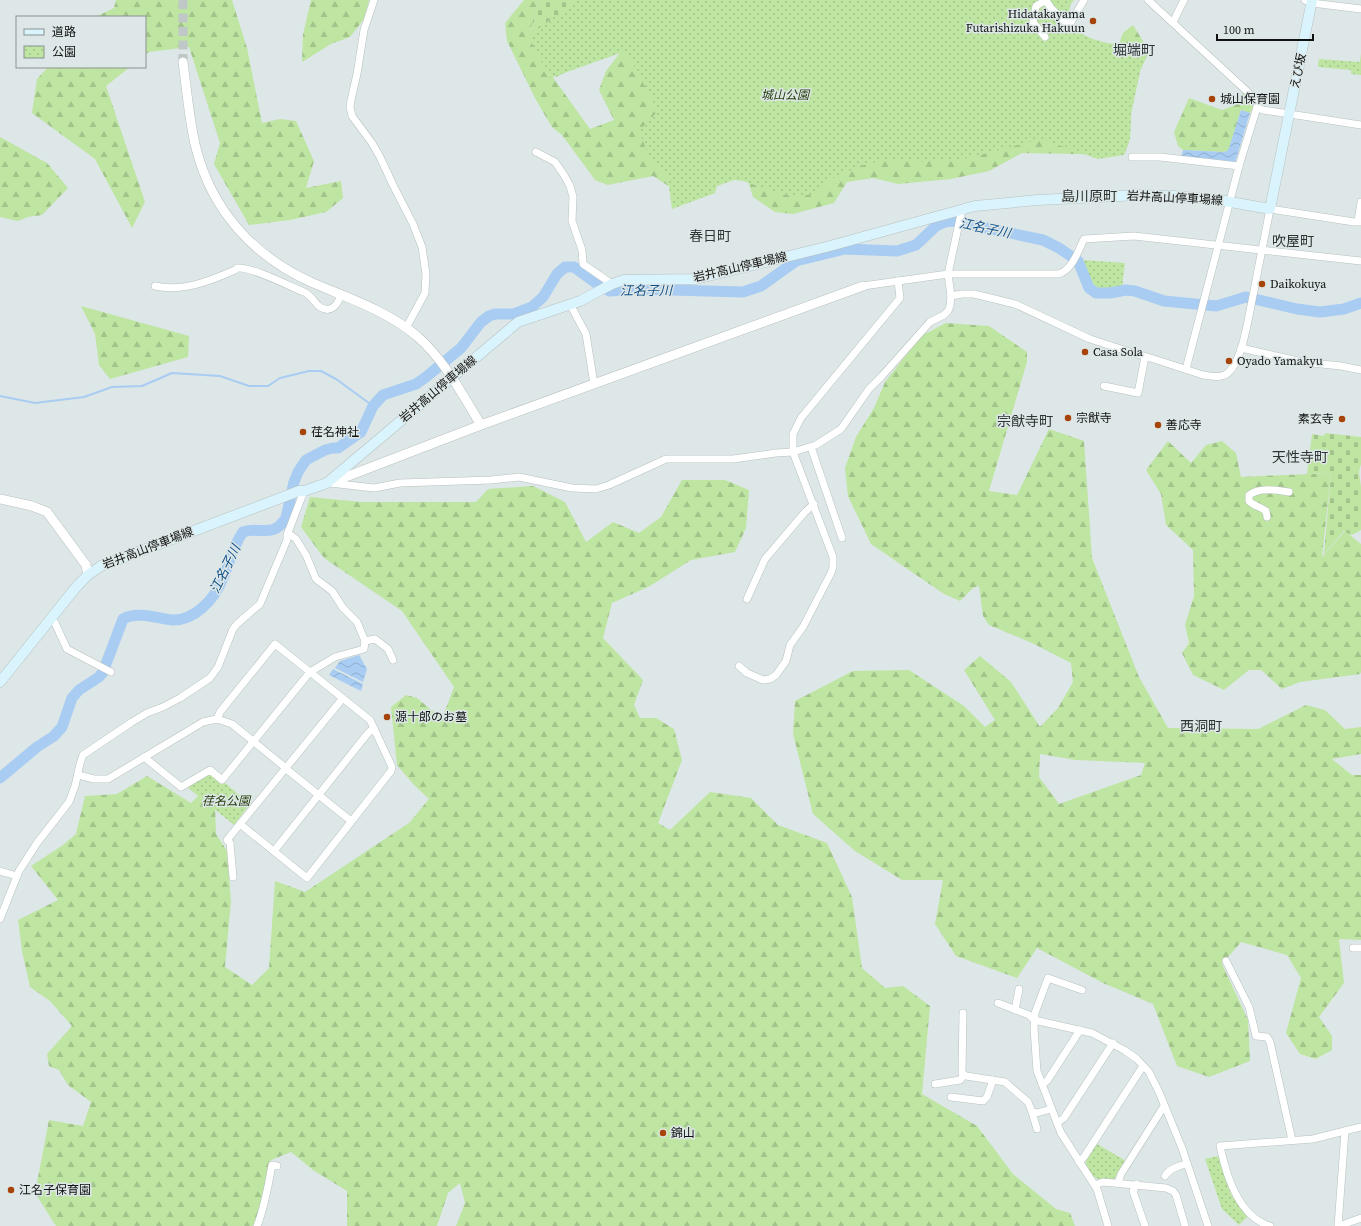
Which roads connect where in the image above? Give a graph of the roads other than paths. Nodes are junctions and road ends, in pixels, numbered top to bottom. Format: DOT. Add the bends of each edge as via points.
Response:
graph roads {
  1 [pos="374,0"];
  2 [pos="1084,0"];
  3 [pos="1148,0"];
  4 [pos="1184,0"];
  5 [pos="1310,1"];
  6 [pos="1361,10"];
  7 [pos="1173,22"];
  8 [pos="1044,36"];
  9 [pos="183,62"];
  10 [pos="1257,108"];
  11 [pos="1289,115"];
  12 [pos="1361,125"];
  13 [pos="536,152"];
  14 [pos="1132,157"];
  15 [pos="1239,166"];
  16 [pos="1229,202"];
  17 [pos="1361,202"];
  18 [pos="1270,209"];
  19 [pos="960,218"];
  20 [pos="1359,222"];
  21 [pos="1219,246"];
  22 [pos="1262,250"];
  23 [pos="1361,261"];
  24 [pos="948,274"];
  25 [pos="898,281"];
  26 [pos="612,284"];
  27 [pos="155,286"];
  28 [pos="863,286"];
  29 [pos="341,295"];
  30 [pos="951,296"];
  31 [pos="570,304"];
  32 [pos="406,328"];
  33 [pos="1241,348"];
  34 [pos="1145,357"];
  35 [pos="1186,369"];
  36 [pos="1361,370"];
  37 [pos="452,377"];
  38 [pos="594,384"];
  39 [pos="1104,386"];
  40 [pos="481,425"];
  41 [pos="811,447"];
  42 [pos="793,452"];
  43 [pos="328,482"];
  44 [pos="301,491"];
  45 [pos="1289,492"];
  46 [pos="0,499"];
  47 [pos="814,504"];
  48 [pos="1267,517"];
  49 [pos="288,532"];
  50 [pos="842,538"];
  51 [pos="88,575"];
  52 [pos="747,599"];
  53 [pos="50,618"];
  54 [pos="365,641"];
  55 [pos="393,660"];
  56 [pos="739,666"];
  57 [pos="110,671"];
  58 [pos="310,672"];
  59 [pos="0,682"];
  60 [pos="343,698"];
  61 [pos="217,719"];
  62 [pos="374,728"];
  63 [pos="253,741"];
  64 [pos="144,757"];
  65 [pos="285,768"];
  66 [pos="78,775"];
  67 [pos="319,795"];
  68 [pos="352,821"];
  69 [pos="240,824"];
  70 [pos="274,851"];
  71 [pos="0,871"];
  72 [pos="17,876"];
  73 [pos="233,877"];
  74 [pos="0,919"];
  75 [pos="1353,948"];
  76 [pos="1361,948"];
  77 [pos="1226,961"];
  78 [pos="1019,989"];
  79 [pos="1082,990"];
  80 [pos="998,1003"];
  81 [pos="1015,1010"];
  82 [pos="963,1013"];
  83 [pos="1034,1020"];
  84 [pos="1080,1030"];
  85 [pos="1113,1043"];
  86 [pos="1143,1066"];
  87 [pos="964,1075"];
  88 [pos="993,1080"];
  89 [pos="935,1084"];
  90 [pos="1042,1084"];
  91 [pos="951,1097"];
  92 [pos="1164,1106"];
  93 [pos="1051,1109"];
  94 [pos="1032,1112"];
  95 [pos="1057,1123"];
  96 [pos="1361,1126"];
  97 [pos="1037,1129"];
  98 [pos="1345,1131"];
  99 [pos="1292,1140"];
  100 [pos="1079,1162"];
  101 [pos="1187,1164"];
  102 [pos="277,1166"];
  103 [pos="1165,1176"];
  104 [pos="1118,1183"];
  105 [pos="1137,1184"];
  106 [pos="1095,1185"];
  107 [pos="1361,1218"];
  108 [pos="257,1226"];
  109 [pos="1108,1226"];
  110 [pos="1145,1226"];
  111 [pos="1185,1226"];
  112 [pos="1208,1226"];
  113 [pos="1270,1226"];
  114 [pos="1338,1226"];
  1 -- 32 [label="street" via="364,30 350,107 352,116 380,157 422,247 426,274 425,293"];
  2 -- 8 [label="street" via="1071,22 1065,22 1047,2 1036,6 1033,22"];
  3 -- 7 [label="street"];
  4 -- 7 [label="street"];
  5 -- 6 [label="street"];
  5 -- 11 [label="main road, えび坂"];
  7 -- 10 [label="street" via="1251,95 1258,104"];
  9 -- 29 [label="street" via="196,150 213,194 223,210 244,236 267,257 289,272"];
  10 -- 11 [label="street"];
  10 -- 15 [label="street"];
  11 -- 12 [label="street"];
  11 -- 18 [label="main road"];
  13 -- 26 [label="street" via="555,162 570,186 573,198 572,221 582,250 583,264"];
  14 -- 15 [label="street" via="1160,157"];
  15 -- 16 [label="street"];
  16 -- 18 [label="main road, 岩井高山停車場線"];
  16 -- 19 [label="main road, 岩井高山停車場線" via="1174,196 1127,195 975,206"];
  16 -- 21 [label="street"];
  17 -- 20 [label="street"];
  18 -- 20 [label="street"];
  18 -- 22 [label="street"];
  19 -- 24 [label="street"];
  19 -- 26 [label="main road, 岩井高山停車場線" via="837,244 703,277 630,279"];
  21 -- 22 [label="street"];
  21 -- 24 [label="street" via="1134,236 1084,240 1072,263 1064,272 1058,274"];
  21 -- 35 [label="street"];
  22 -- 23 [label="street"];
  22 -- 33 [label="street"];
  24 -- 25 [label="street"];
  24 -- 30 [label="street"];
  25 -- 28 [label="street"];
  25 -- 42 [label="street" via="900,298 797,424 792,437"];
  26 -- 31 [label="main road, 岩井高山停車場線"];
  27 -- 29 [label="street" via="191,286 241,267 255,270 306,293 318,306 325,309 336,305"];
  28 -- 38 [label="street"];
  29 -- 32 [label="street" via="372,307"];
  30 -- 34 [label="street" via="974,294 1015,304 1090,339"];
  30 -- 41 [label="street" via="946,314 925,326 869,389 841,429"];
  31 -- 37 [label="main road, 岩井高山停車場線" via="518,322"];
  31 -- 38 [label="street" via="586,334"];
  32 -- 37 [label="street" via="418,337"];
  33 -- 35 [label="street" via="1234,365 1224,376 1203,375"];
  33 -- 36 [label="street" via="1302,362"];
  34 -- 35 [label="street"];
  34 -- 39 [label="street" via="1138,393"];
  37 -- 40 [label="street"];
  37 -- 43 [label="main road, 岩井高山停車場線"];
  38 -- 40 [label="street"];
  40 -- 43 [label="street"];
  41 -- 42 [label="street"];
  41 -- 50 [label="street"];
  42 -- 43 [label="street" via="733,459 666,459 596,489 572,488 519,477 400,483 374,488"];
  42 -- 47 [label="street"];
  43 -- 44 [label="main road, 岩井高山停車場線"];
  44 -- 49 [label="street"];
  44 -- 51 [label="main road, 岩井高山停車場線" via="108,562"];
  45 -- 48 [label="street" via="1269,489 1253,491 1249,495 1249,501 1266,511"];
  46 -- 51 [label="street" via="47,512 86,565"];
  47 -- 52 [label="street" via="764,559"];
  47 -- 56 [label="street" via="833,557 831,573 803,627 790,645 786,661 776,675 763,680 747,673"];
  49 -- 54 [label="street" via="306,555 316,578 332,591 343,608 357,622"];
  49 -- 66 [label="street" via="260,604 233,629 218,667 210,678 180,698 147,713 87,751 81,759"];
  51 -- 53 [label="main road, 岩井高山停車場線"];
  53 -- 57 [label="street" via="67,649"];
  53 -- 59 [label="main road, 岩井高山停車場線"];
  54 -- 55 [label="street" via="375,639 388,649"];
  54 -- 58 [label="street" via="364,649 335,657"];
  58 -- 60 [label="street"];
  58 -- 61 [label="street" via="275,644"];
  58 -- 63 [label="street"];
  60 -- 62 [label="street" via="370,720"];
  60 -- 65 [label="street"];
  61 -- 63 [label="street" via="232,724"];
  61 -- 64 [label="street" via="203,722"];
  62 -- 67 [label="street"];
  62 -- 68 [label="street" via="392,769"];
  63 -- 64 [label="street" via="222,780 210,770 180,787"];
  63 -- 65 [label="street"];
  64 -- 66 [label="street" via="108,779"];
  65 -- 67 [label="street"];
  65 -- 69 [label="street"];
  66 -- 72 [label="street" via="69,802 37,844"];
  67 -- 68 [label="street"];
  67 -- 70 [label="street"];
  68 -- 70 [label="street" via="307,878"];
  69 -- 70 [label="street"];
  69 -- 73 [label="street" via="227,840 230,843"];
  71 -- 72 [label="street"];
  72 -- 74 [label="street"];
  75 -- 76 [label="street"];
  77 -- 99 [label="street" via="1249,1007 1256,1036 1267,1037 1270,1042"];
  78 -- 81 [label="street"];
  79 -- 83 [label="street" via="1048,978"];
  80 -- 81 [label="street"];
  81 -- 83 [label="street" via="1029,1015"];
  82 -- 87 [label="street"];
  83 -- 84 [label="street"];
  83 -- 90 [label="street" via="1037,1071"];
  84 -- 85 [label="street" via="1101,1036"];
  84 -- 90 [label="street" via="1047,1081"];
  85 -- 86 [label="street"];
  85 -- 95 [label="street" via="1064,1118"];
  86 -- 92 [label="street" via="1154,1081"];
  86 -- 100 [label="street"];
  87 -- 88 [label="street"];
  87 -- 89 [label="street" via="960,1080"];
  88 -- 91 [label="street" via="983,1101"];
  88 -- 94 [label="street" via="1007,1084 1028,1102"];
  90 -- 93 [label="street"];
  92 -- 101 [label="street"];
  92 -- 104 [label="street" via="1121,1174"];
  93 -- 94 [label="street"];
  93 -- 95 [label="street"];
  94 -- 97 [label="street"];
  95 -- 100 [label="street"];
  96 -- 98 [label="street"];
  98 -- 99 [label="street"];
  98 -- 114 [label="street"];
  99 -- 113 [label="street" via="1220,1146 1237,1197 1255,1219"];
  100 -- 106 [label="street"];
  101 -- 103 [label="street" via="1167,1172"];
  101 -- 112 [label="street"];
  102 -- 108 [label="street" via="272,1165"];
  104 -- 105 [label="street"];
  104 -- 106 [label="street" via="1103,1182"];
  105 -- 110 [label="street" via="1133,1190"];
  105 -- 111 [label="street" via="1173,1191"];
  106 -- 109 [label="street"];
  107 -- 114 [label="street"];
}
